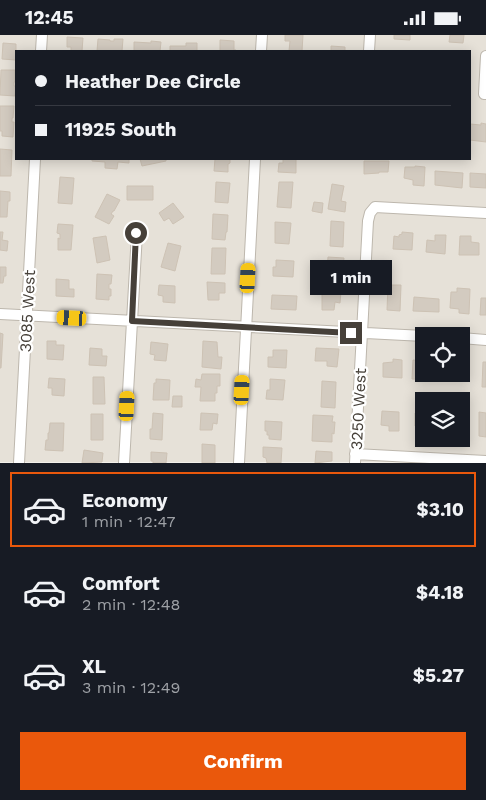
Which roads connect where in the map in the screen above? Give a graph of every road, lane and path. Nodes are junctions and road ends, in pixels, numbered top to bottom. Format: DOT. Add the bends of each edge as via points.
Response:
graph roads {
  1 [pos="42,35"];
  2 [pos="262,35"];
  3 [pos="370,35"];
  4 [pos="41,50"];
  5 [pos="261,50"];
  6 [pos="369,50"];
  7 [pos="486,56"];
  8 [pos="485,94"];
  9 [pos="35,160"];
  10 [pos="255,160"];
  11 [pos="486,213"];
  12 [pos="136,233"];
  13 [pos="0,314"];
  14 [pos="27,316"];
  15 [pos="132,321"];
  16 [pos="245,327"];
  17 [pos="362,333"];
  18 [pos="415,336"];
  19 [pos="470,339"];
  20 [pos="486,340"];
  21 [pos="355,458"];
  22 [pos="486,461"];
  23 [pos="19,463"];
  24 [pos="124,463"];
  25 [pos="239,463"];
  1 -- 4 [label="street"];
  2 -- 5 [label="street"];
  3 -- 6 [label="street"];
  7 -- 8 [label="street"];
  9 -- 14 [label="street, 3085 West"];
  10 -- 16 [label="street"];
  11 -- 17 [label="street, 3250 West" via="375,207 368,221"];
  12 -- 15 [label="street"];
  13 -- 14 [label="street"];
  14 -- 15 [label="street"];
  14 -- 23 [label="street, 3085 West"];
  15 -- 16 [label="street"];
  15 -- 24 [label="street"];
  16 -- 17 [label="street"];
  16 -- 25 [label="street"];
  17 -- 18 [label="street"];
  17 -- 21 [label="street, 3250 West"];
  19 -- 20 [label="street"];
  21 -- 22 [label="street"];
}
